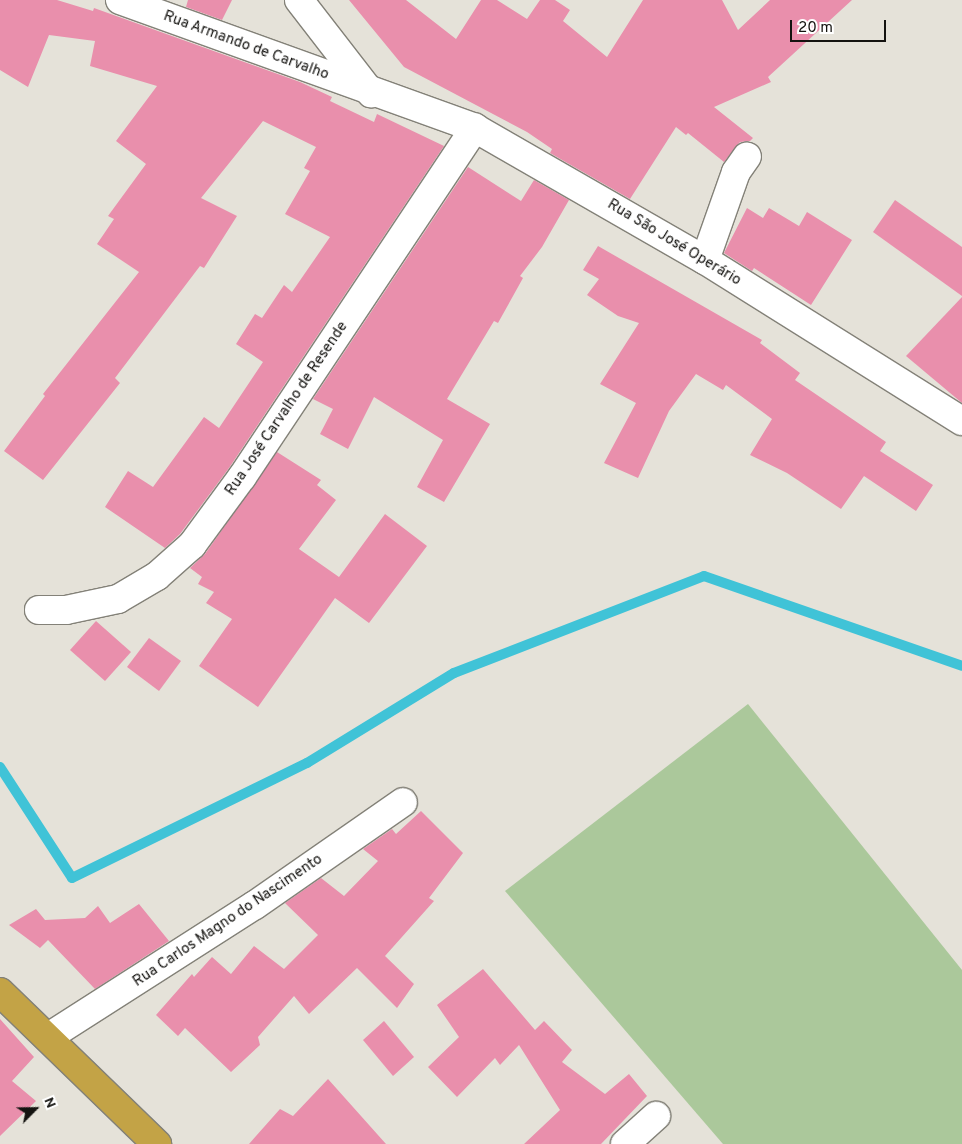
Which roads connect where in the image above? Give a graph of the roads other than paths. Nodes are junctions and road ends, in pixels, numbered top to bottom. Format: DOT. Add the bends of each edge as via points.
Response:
graph roads {
  1 [pos="120,0"];
  2 [pos="298,0"];
  3 [pos="371,93"];
  4 [pos="475,128"];
  5 [pos="747,156"];
  6 [pos="705,260"];
  7 [pos="962,421"];
  8 [pos="39,610"];
  9 [pos="403,802"];
  10 [pos="0,992"];
  11 [pos="50,1036"];
  12 [pos="656,1116"];
  13 [pos="157,1144"];
  14 [pos="626,1144"];
  1 -- 3 [label="street, Rua Armando de Carvalho"];
  2 -- 3 [label="street"];
  3 -- 4 [label="street, Rua São José Operário"];
  4 -- 6 [label="street, Rua São José Operário"];
  4 -- 8 [label="street, Rua José Carvalho de Resende" via="242,477 192,545 157,576 118,599 91,606"];
  5 -- 6 [label="street" via="736,172"];
  6 -- 7 [label="street, Rua São José Operário"];
  9 -- 11 [label="street, Rua Carlos Magno do Nascimento" via="255,905"];
  10 -- 11 [label="highway"];
  11 -- 13 [label="highway"];
  12 -- 14 [label="street"];
}
